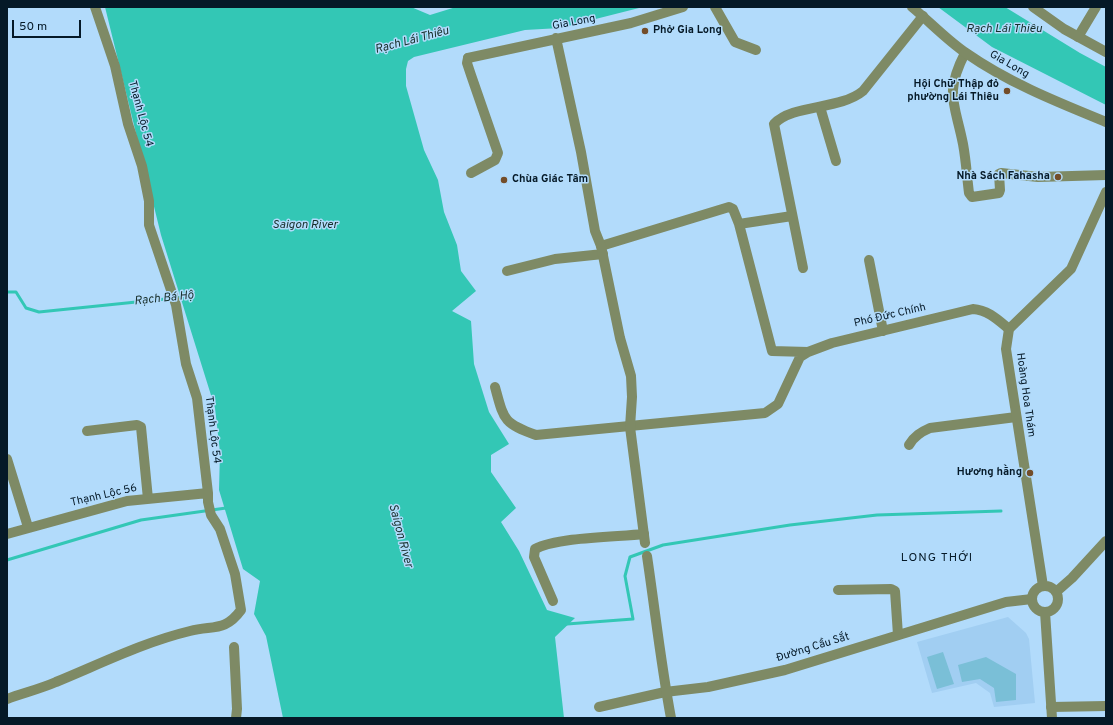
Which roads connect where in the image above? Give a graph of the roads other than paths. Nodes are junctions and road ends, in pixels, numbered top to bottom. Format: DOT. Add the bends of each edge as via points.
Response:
graph roads {
  1 [pos="95,7"];
  2 [pos="683,7"];
  3 [pos="715,7"];
  4 [pos="912,7"];
  5 [pos="1033,7"];
  6 [pos="1096,7"];
  7 [pos="923,16"];
  8 [pos="1078,37"];
  9 [pos="556,38"];
  10 [pos="756,50"];
  11 [pos="965,52"];
  12 [pos="1106,52"];
  13 [pos="820,107"];
  14 [pos="1106,122"];
  15 [pos="836,161"];
  16 [pos="472,173"];
  17 [pos="1106,174"];
  18 [pos="1106,192"];
  19 [pos="792,216"];
  20 [pos="739,224"];
  21 [pos="602,250"];
  22 [pos="869,260"];
  23 [pos="803,268"];
  24 [pos="507,271"];
  25 [pos="1009,329"];
  26 [pos="883,330"];
  27 [pos="808,352"];
  28 [pos="495,387"];
  29 [pos="1016,418"];
  30 [pos="630,427"];
  31 [pos="87,431"];
  32 [pos="909,445"];
  33 [pos="7,459"];
  34 [pos="208,493"];
  35 [pos="148,499"];
  36 [pos="28,527"];
  37 [pos="7,534"];
  38 [pos="645,539"];
  39 [pos="1106,541"];
  40 [pos="1043,586"];
  41 [pos="838,590"];
  42 [pos="1056,592"];
  43 [pos="1032,599"];
  44 [pos="553,601"];
  45 [pos="1045,612"];
  46 [pos="898,635"];
  47 [pos="234,647"];
  48 [pos="665,692"];
  49 [pos="7,699"];
  50 [pos="1106,706"];
  51 [pos="599,707"];
  52 [pos="1051,707"];
  53 [pos="236,718"];
  54 [pos="672,718"];
  55 [pos="1052,718"];
  1 -- 34 [label="street, Thạnh Lộc 54" via="115,66 128,124 142,166 149,201 149,226 176,304 186,364 197,398"];
  2 -- 9 [label="street, Gia Long" via="631,23"];
  3 -- 10 [label="street" via="734,42"];
  4 -- 7 [label="street, Gia Long"];
  5 -- 8 [label="street"];
  6 -- 8 [label="street"];
  7 -- 11 [label="street, Gia Long"];
  7 -- 13 [label="street" via="863,91 855,98"];
  8 -- 12 [label="street"];
  9 -- 16 [label="street, Gia Long" via="468,58 467,63 498,153 495,160"];
  9 -- 21 [label="street" via="582,152 595,231"];
  11 -- 14 [label="street, Gia Long" via="1034,93"];
  11 -- 17 [label="street" via="952,86 954,112 963,144 969,193 972,197 999,193 998,174 1001,173 1038,177"];
  13 -- 15 [label="street"];
  13 -- 19 [label="street" via="779,119 774,124"];
  18 -- 25 [label="street" via="1071,269"];
  19 -- 20 [label="street"];
  19 -- 23 [label="street"];
  20 -- 21 [label="street" via="733,209 729,207"];
  20 -- 27 [label="street, Phó Đức Chính" via="772,351"];
  21 -- 24 [label="street"];
  21 -- 30 [label="street" via="620,338 631,376"];
  22 -- 26 [label="street"];
  25 -- 26 [label="street, Phó Đức Chính" via="987,312 973,309"];
  25 -- 29 [label="street, Hoàng Hoa Thám" via="1006,349"];
  26 -- 27 [label="street, Phó Đức Chính"];
  27 -- 30 [label="street" via="800,357 778,404 765,413"];
  28 -- 30 [label="street" via="503,416 514,427 536,435"];
  29 -- 32 [label="street" via="930,428 919,433"];
  29 -- 40 [label="street, Hoàng Hoa Thám"];
  30 -- 38 [label="street"];
  31 -- 35 [label="street" via="137,425 141,427"];
  33 -- 36 [label="street"];
  34 -- 35 [label="street, Thạnh Lộc 56"];
  34 -- 49 [label="street, Thạnh Lộc 54" via="211,515 220,529 235,574 241,610 233,621 220,627 190,631 126,652 54,683"];
  35 -- 36 [label="street, Thạnh Lộc 56" via="127,501"];
  36 -- 37 [label="street, Thạnh Lộc 56"];
  38 -- 44 [label="street" via="559,542 535,549 534,558"];
  38 -- 48 [label="street"];
  39 -- 42 [label="street"];
  40 -- 42 [label="street" via="1050,587"];
  40 -- 43 [label="street" via="1035,591"];
  41 -- 46 [label="street" via="896,591"];
  42 -- 45 [label="street" via="1056,607"];
  43 -- 45 [label="street" via="1034,607"];
  43 -- 46 [label="street, Đường Cầu Sắt" via="1006,602"];
  45 -- 52 [label="street"];
  46 -- 48 [label="street, Đường Cầu Sắt" via="785,670 708,687"];
  47 -- 53 [label="street"];
  48 -- 51 [label="street, Đường Cầu Sắt"];
  48 -- 54 [label="street"];
  50 -- 52 [label="street"];
  52 -- 55 [label="street"];
}
